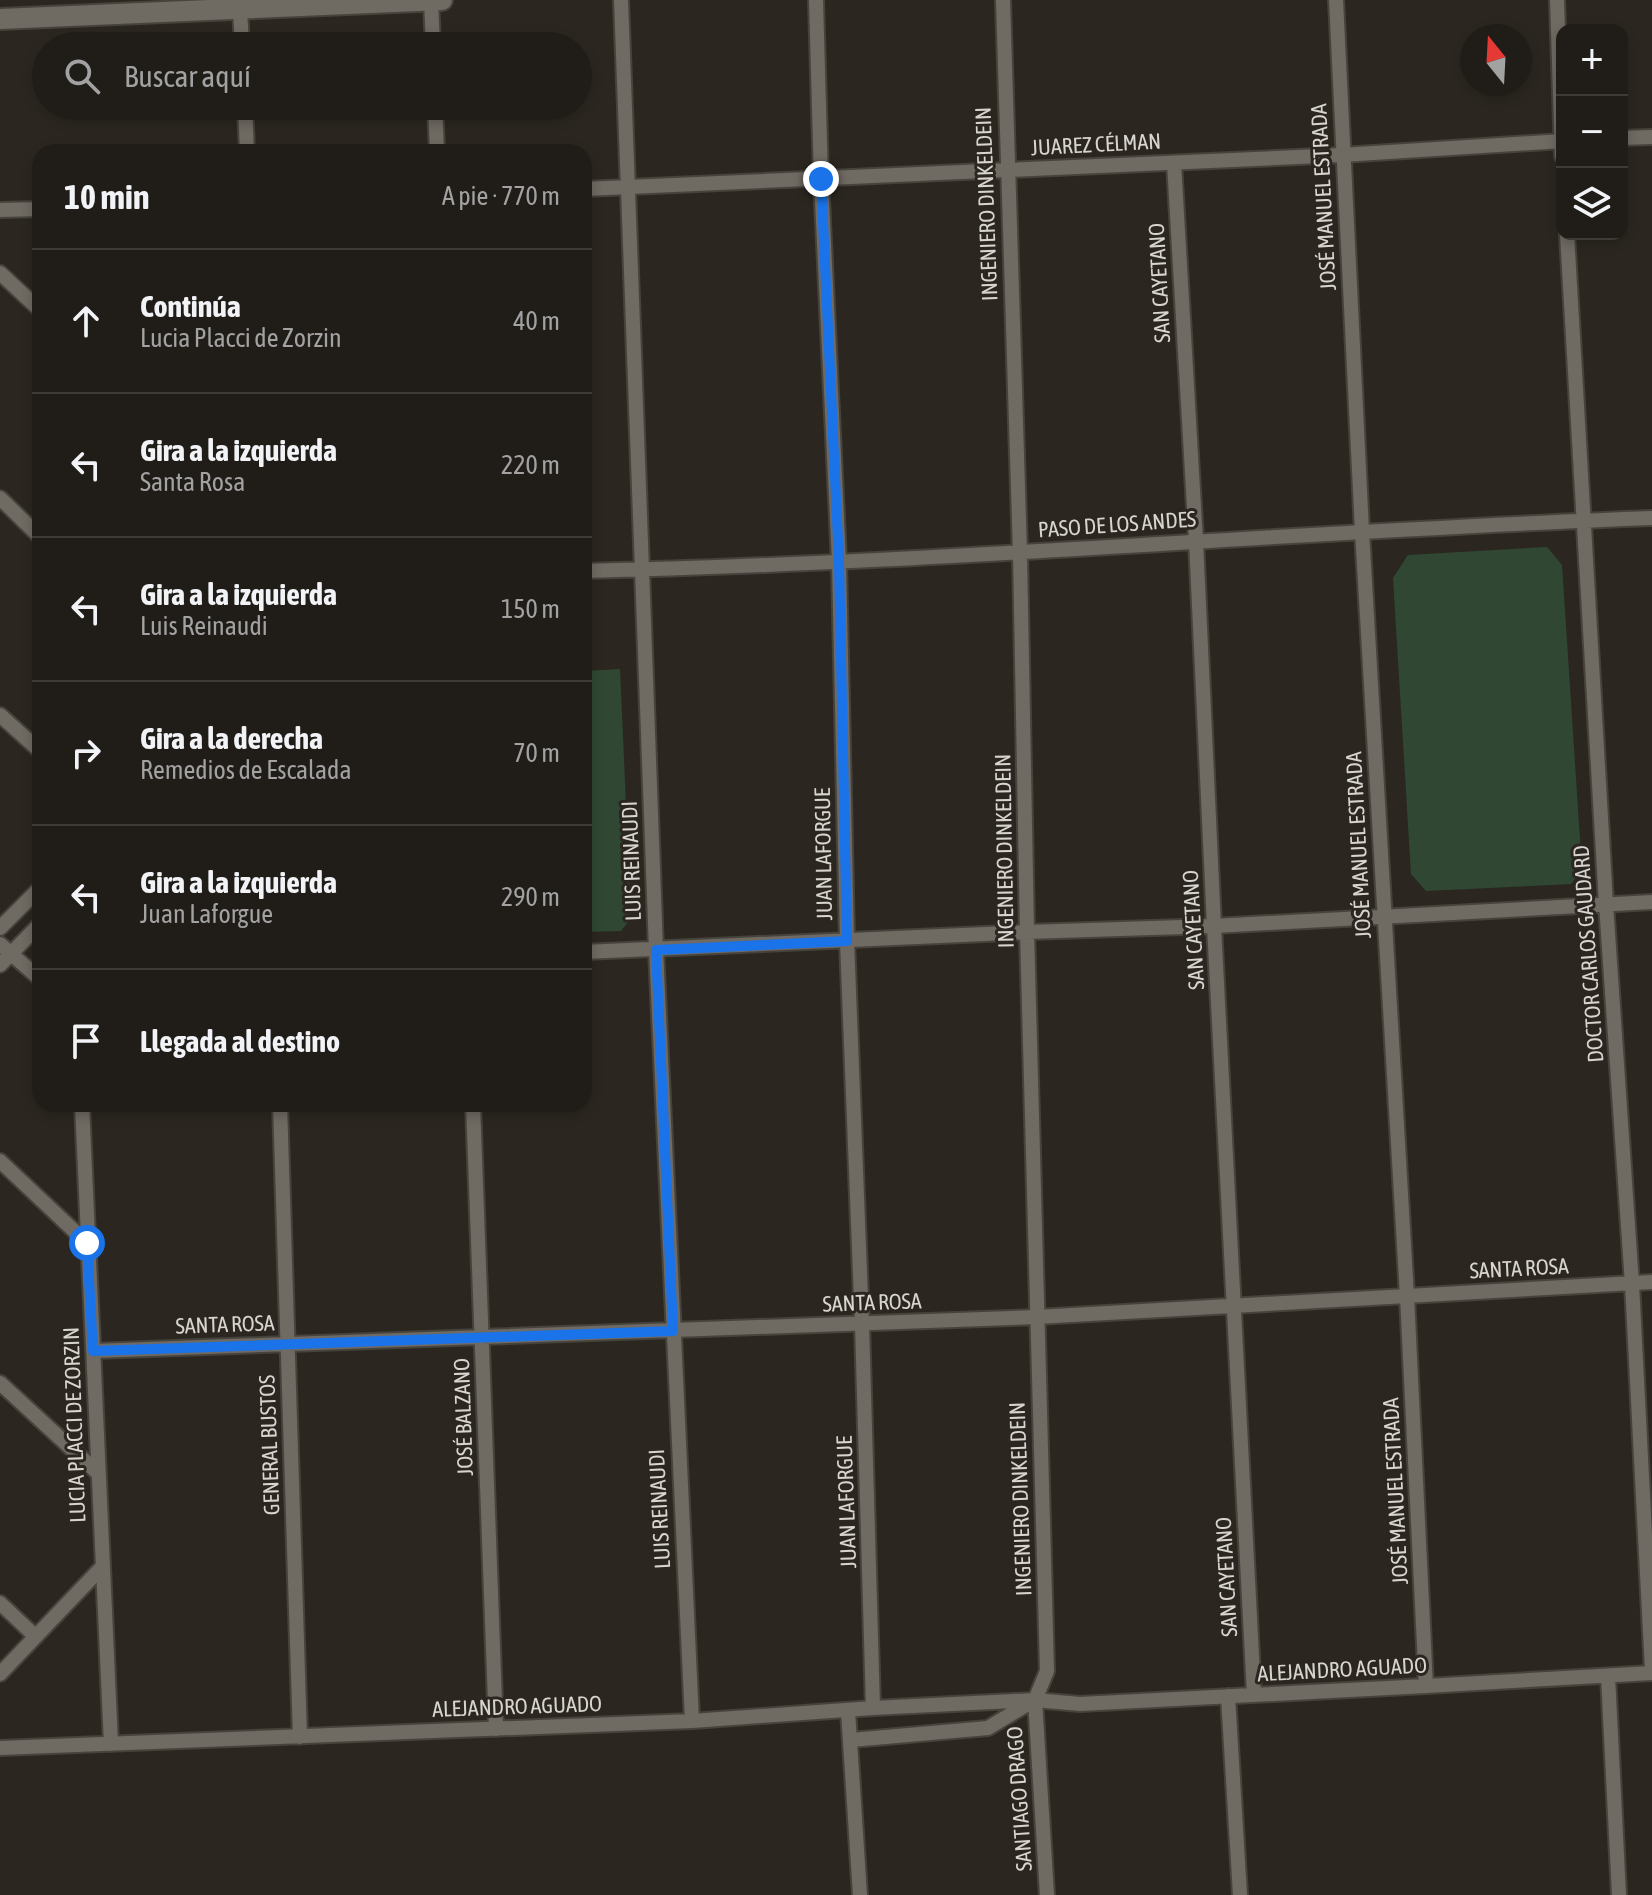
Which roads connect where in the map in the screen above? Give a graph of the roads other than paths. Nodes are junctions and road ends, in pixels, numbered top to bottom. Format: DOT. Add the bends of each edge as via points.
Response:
graph roads {
  1 [pos="431,0"];
  2 [pos="442,0"];
  3 [pos="621,0"];
  4 [pos="816,0"];
  5 [pos="1003,0"];
  6 [pos="1336,0"];
  7 [pos="1557,0"];
  8 [pos="126,7"];
  9 [pos="240,9"];
  10 [pos="0,19"];
  11 [pos="241,32"];
  12 [pos="432,32"];
  13 [pos="1560,96"];
  14 [pos="246,120"];
  15 [pos="436,120"];
  16 [pos="1652,137"];
  17 [pos="1628,138"];
  18 [pos="1556,141"];
  19 [pos="247,144"];
  20 [pos="437,144"];
  21 [pos="1342,155"];
  22 [pos="1174,163"];
  23 [pos="1007,170"];
  24 [pos="821,179"];
  25 [pos="628,188"];
  26 [pos="592,189"];
  27 [pos="32,209"];
  28 [pos="0,210"];
  29 [pos="1567,240"];
  30 [pos="0,273"];
  31 [pos="32,303"];
  32 [pos="0,498"];
  33 [pos="1652,518"];
  34 [pos="1585,520"];
  35 [pos="32,529"];
  36 [pos="1362,531"];
  37 [pos="1196,541"];
  38 [pos="1020,553"];
  39 [pos="839,562"];
  40 [pos="643,569"];
  41 [pos="592,571"];
  42 [pos="0,715"];
  43 [pos="32,744"];
  44 [pos="32,896"];
  45 [pos="1652,902"];
  46 [pos="1606,904"];
  47 [pos="1384,917"];
  48 [pos="1214,926"];
  49 [pos="0,928"];
  50 [pos="32,931"];
  51 [pos="1027,932"];
  52 [pos="847,941"];
  53 [pos="656,950"];
  54 [pos="592,952"];
  55 [pos="4,954"];
  56 [pos="32,973"];
  57 [pos="82,1112"];
  58 [pos="280,1112"];
  59 [pos="473,1112"];
  60 [pos="0,1161"];
  61 [pos="87,1243"];
  62 [pos="1652,1282"];
  63 [pos="1632,1284"];
  64 [pos="1407,1296"];
  65 [pos="1235,1307"];
  66 [pos="1037,1317"];
  67 [pos="862,1324"];
  68 [pos="673,1331"];
  69 [pos="482,1337"];
  70 [pos="287,1344"];
  71 [pos="93,1351"];
  72 [pos="0,1383"];
  73 [pos="98,1473"];
  74 [pos="103,1566"];
  75 [pos="0,1603"];
  76 [pos="35,1636"];
  77 [pos="1652,1672"];
  78 [pos="0,1674"];
  79 [pos="1608,1676"];
  80 [pos="1426,1686"];
  81 [pos="1254,1695"];
  82 [pos="1228,1696"];
  83 [pos="1035,1700"];
  84 [pos="873,1708"];
  85 [pos="848,1711"];
  86 [pos="692,1721"];
  87 [pos="496,1729"];
  88 [pos="300,1737"];
  89 [pos="851,1740"];
  90 [pos="111,1744"];
  91 [pos="0,1748"];
  92 [pos="860,1895"];
  93 [pos="1047,1895"];
  94 [pos="1240,1895"];
  95 [pos="1619,1895"];
  1 -- 2 [label="main road"];
  1 -- 9 [label="main road"];
  1 -- 12 [label="street"];
  3 -- 25 [label="street, LUIS REINAUDI"];
  4 -- 24 [label="street, JUAN LAFORGUE"];
  5 -- 23 [label="street, INGENIERO DINKELDEIN"];
  6 -- 21 [label="street, JOSÉ MANUEL ESTRADA"];
  7 -- 13 [label="street"];
  8 -- 9 [label="main road"];
  8 -- 10 [label="main road"];
  9 -- 11 [label="street"];
  14 -- 19 [label="street"];
  15 -- 20 [label="street"];
  16 -- 17 [label="street"];
  18 -- 21 [label="street, JUAREZ CÉLMAN"];
  21 -- 22 [label="street, JUAREZ CÉLMAN"];
  21 -- 36 [label="street, JOSÉ MANUEL ESTRADA"];
  22 -- 23 [label="street, JUAREZ CÉLMAN"];
  22 -- 37 [label="street, SAN CAYETANO"];
  23 -- 24 [label="street, JUAREZ CÉLMAN"];
  23 -- 38 [label="street, INGENIERO DINKELDEIN"];
  24 -- 25 [label="street, JUAREZ CÉLMAN"];
  24 -- 39 [label="street, JUAN LAFORGUE"];
  25 -- 26 [label="street, JUAREZ CÉLMAN"];
  25 -- 40 [label="street, LUIS REINAUDI"];
  27 -- 28 [label="street"];
  29 -- 34 [label="street, DOCTOR CARLOS GAUDARD"];
  30 -- 31 [label="street"];
  32 -- 35 [label="street"];
  33 -- 34 [label="street, PASO DE LOS ANDES"];
  34 -- 36 [label="street, PASO DE LOS ANDES"];
  34 -- 46 [label="street, DOCTOR CARLOS GAUDARD"];
  36 -- 37 [label="street, PASO DE LOS ANDES"];
  36 -- 47 [label="street, JOSÉ MANUEL ESTRADA"];
  37 -- 38 [label="street, PASO DE LOS ANDES"];
  37 -- 48 [label="street, SAN CAYETANO"];
  38 -- 39 [label="street, PASO DE LOS ANDES"];
  38 -- 51 [label="street, INGENIERO DINKELDEIN"];
  39 -- 40 [label="street, PASO DE LOS ANDES"];
  39 -- 52 [label="street, JUAN LAFORGUE"];
  40 -- 41 [label="street, PASO DE LOS ANDES"];
  40 -- 53 [label="street, LUIS REINAUDI"];
  42 -- 43 [label="street"];
  44 -- 49 [label="street"];
  45 -- 46 [label="street"];
  46 -- 47 [label="street"];
  46 -- 63 [label="street, DOCTOR CARLOS GAUDARD"];
  47 -- 48 [label="street"];
  47 -- 64 [label="street, JOSÉ MANUEL ESTRADA"];
  48 -- 51 [label="street"];
  48 -- 65 [label="street, SAN CAYETANO"];
  50 -- 55 [label="street"];
  51 -- 52 [label="street"];
  51 -- 66 [label="street, INGENIERO DINKELDEIN"];
  52 -- 53 [label="street"];
  52 -- 67 [label="street, JUAN LAFORGUE"];
  53 -- 54 [label="street"];
  53 -- 68 [label="street, LUIS REINAUDI"];
  55 -- 56 [label="street"];
  57 -- 61 [label="street, LUCIA PLACCI DE ZORZIN"];
  58 -- 70 [label="street, GENERAL BUSTOS"];
  59 -- 69 [label="street, JOSÉ BALZANO"];
  60 -- 61 [label="street"];
  61 -- 71 [label="street, LUCIA PLACCI DE ZORZIN"];
  62 -- 63 [label="street, SANTA ROSA"];
  63 -- 64 [label="street, SANTA ROSA"];
  63 -- 77 [label="street, DOCTOR CARLOS GAUDARD"];
  64 -- 65 [label="street, SANTA ROSA"];
  64 -- 80 [label="street, JOSÉ MANUEL ESTRADA"];
  65 -- 66 [label="street, SANTA ROSA"];
  65 -- 81 [label="street, SAN CAYETANO"];
  66 -- 67 [label="street, SANTA ROSA"];
  66 -- 83 [label="street, INGENIERO DINKELDEIN" via="1047,1671"];
  67 -- 68 [label="street, SANTA ROSA"];
  67 -- 84 [label="street, JUAN LAFORGUE"];
  68 -- 69 [label="street, SANTA ROSA"];
  68 -- 86 [label="street, LUIS REINAUDI"];
  69 -- 70 [label="street, SANTA ROSA"];
  69 -- 87 [label="street, JOSÉ BALZANO"];
  70 -- 71 [label="street, SANTA ROSA"];
  70 -- 88 [label="street, GENERAL BUSTOS"];
  71 -- 73 [label="street, LUCIA PLACCI DE ZORZIN"];
  72 -- 73 [label="street"];
  73 -- 74 [label="street, LUCIA PLACCI DE ZORZIN"];
  74 -- 76 [label="street"];
  74 -- 90 [label="street, LUCIA PLACCI DE ZORZIN"];
  75 -- 76 [label="street"];
  76 -- 78 [label="street"];
  77 -- 79 [label="street, ALEJANDRO AGUADO"];
  79 -- 80 [label="street, ALEJANDRO AGUADO"];
  79 -- 95 [label="street"];
  80 -- 81 [label="street, ALEJANDRO AGUADO"];
  81 -- 82 [label="street, ALEJANDRO AGUADO"];
  82 -- 83 [label="street, ALEJANDRO AGUADO" via="1080,1704"];
  82 -- 94 [label="street"];
  83 -- 84 [label="street, ALEJANDRO AGUADO"];
  83 -- 89 [label="street" via="988,1728"];
  83 -- 93 [label="street, SANTIAGO DRAGO"];
  84 -- 85 [label="street, ALEJANDRO AGUADO"];
  85 -- 86 [label="street, ALEJANDRO AGUADO"];
  85 -- 89 [label="street"];
  86 -- 87 [label="street, ALEJANDRO AGUADO"];
  87 -- 88 [label="street, ALEJANDRO AGUADO"];
  88 -- 90 [label="street, ALEJANDRO AGUADO"];
  89 -- 92 [label="street"];
  90 -- 91 [label="street, ALEJANDRO AGUADO"];
}
